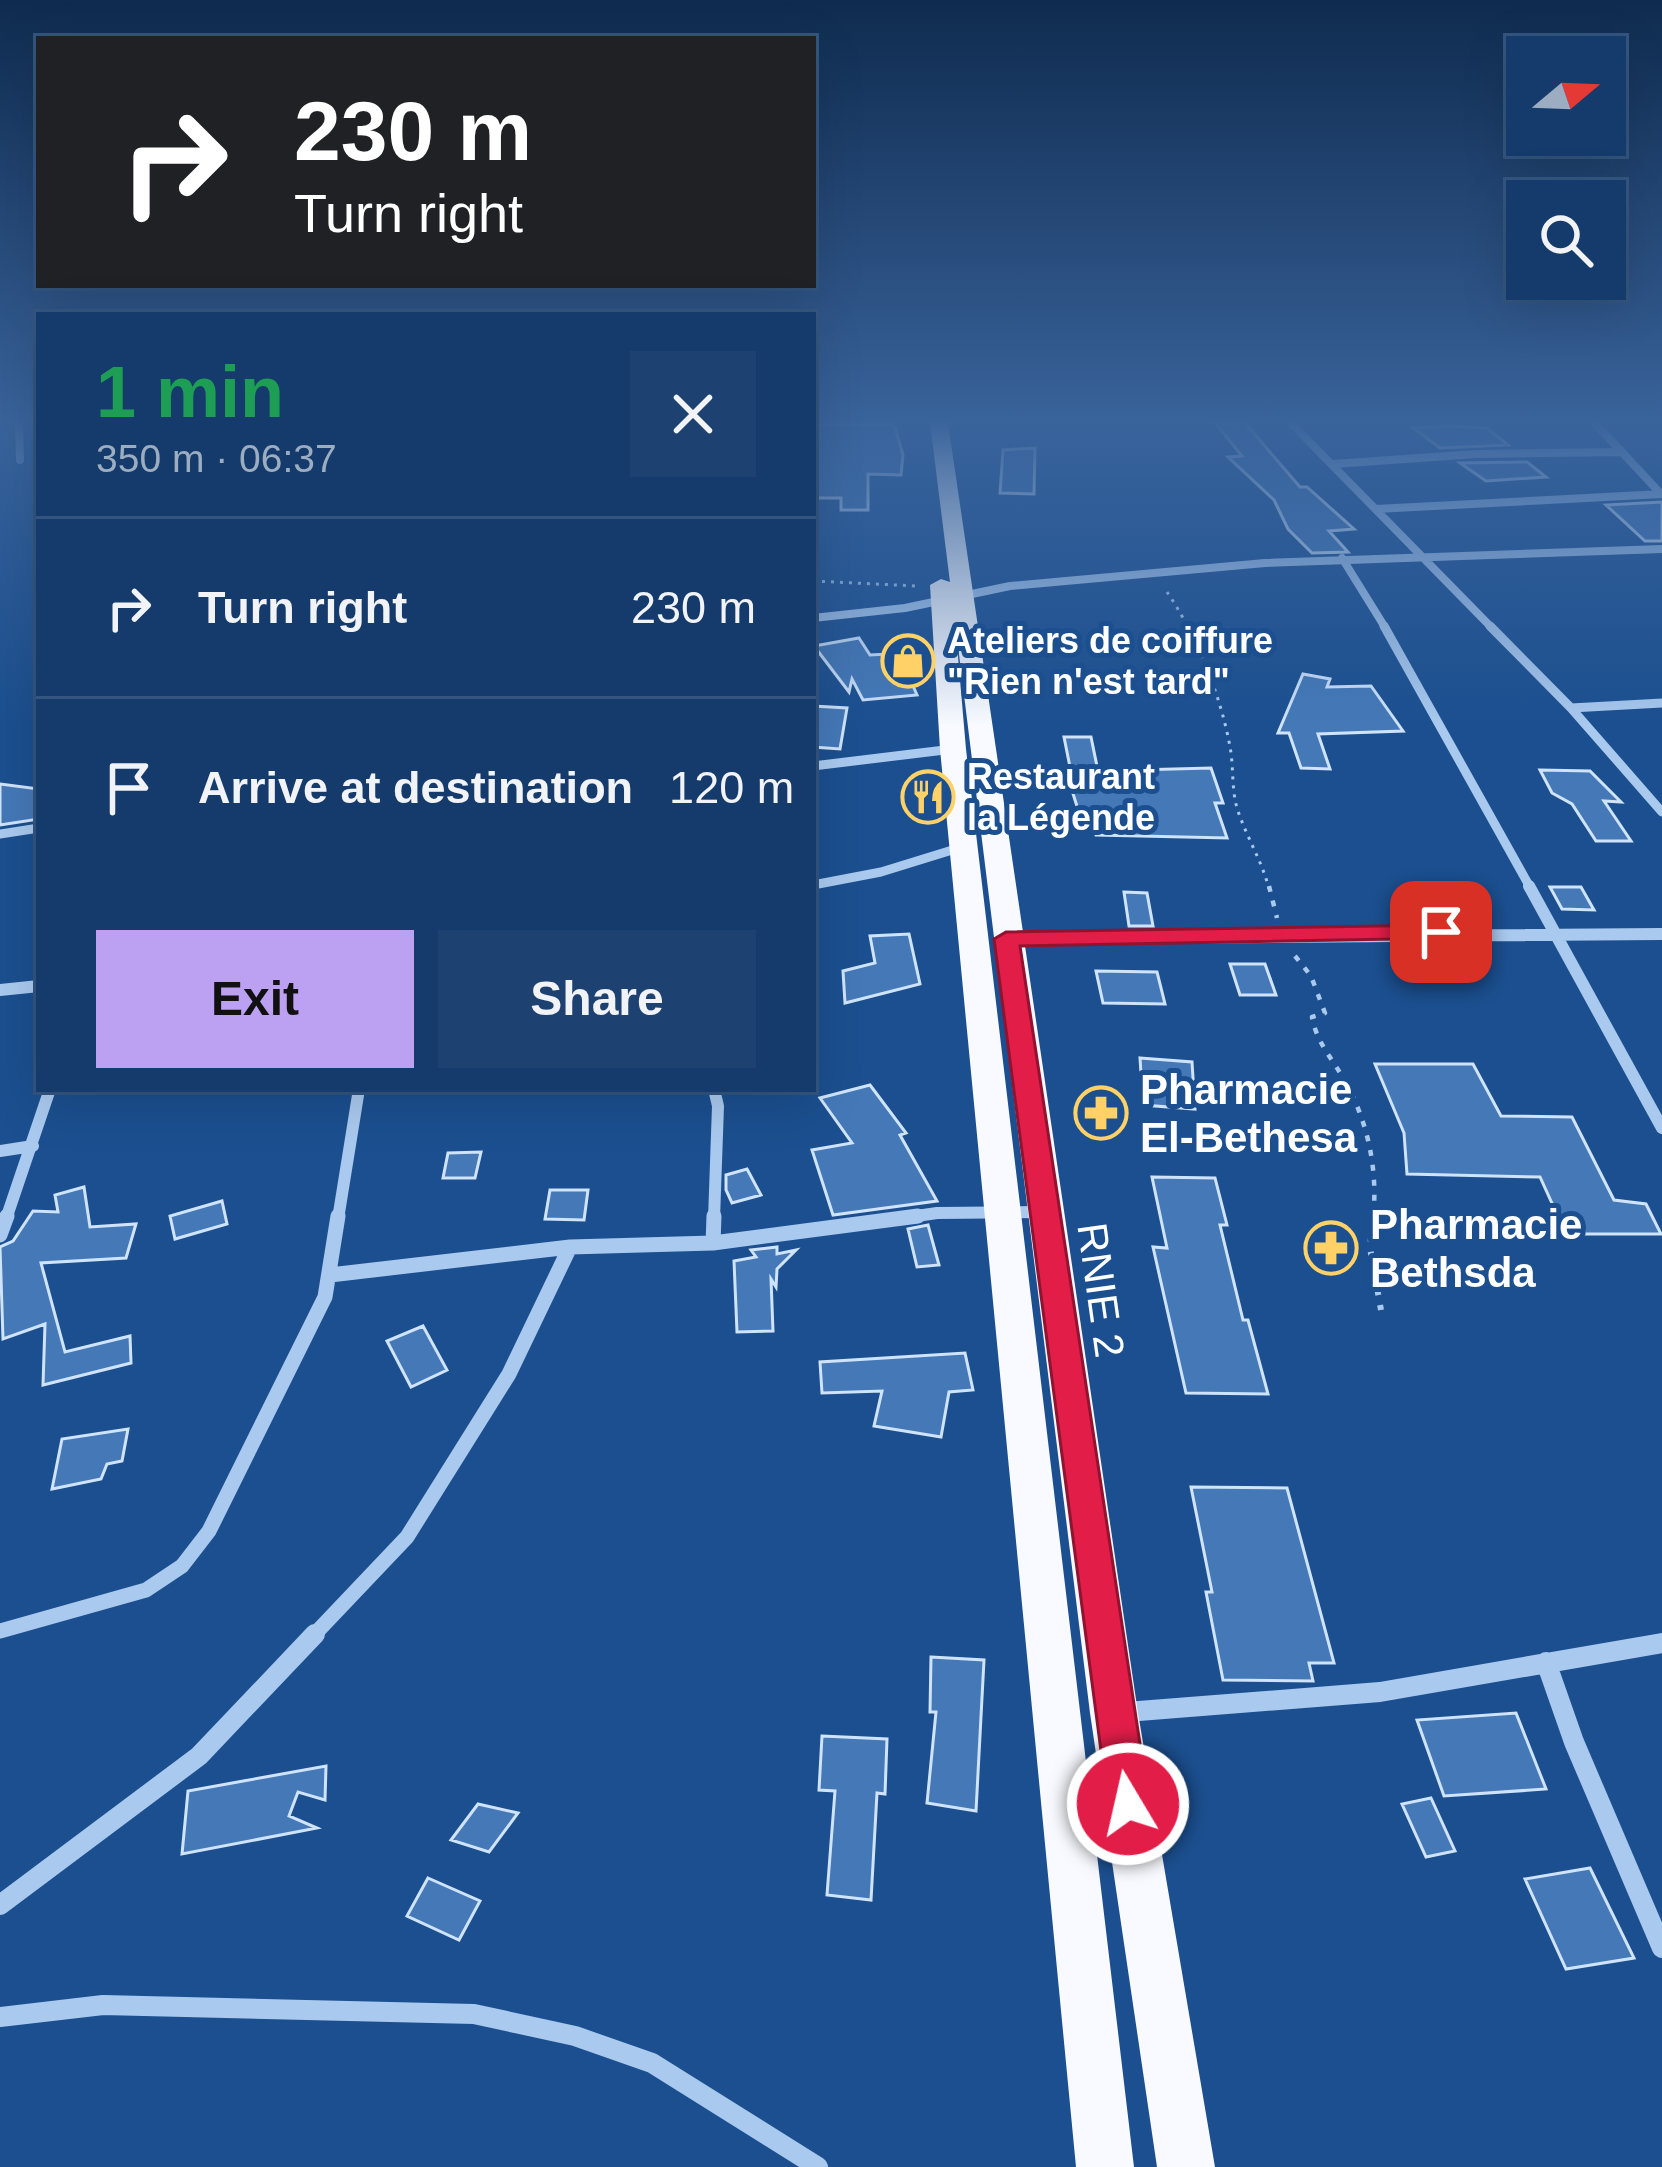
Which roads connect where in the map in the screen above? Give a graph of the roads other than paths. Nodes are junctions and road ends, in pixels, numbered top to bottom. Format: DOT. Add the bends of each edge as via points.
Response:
graph roads {
  1 [pos="938,524"];
  2 [pos="945,524"];
  3 [pos="1390,524"];
  4 [pos="1662,549"];
  5 [pos="1418,555"];
  6 [pos="1342,558"];
  7 [pos="949,593"];
  8 [pos="816,618"];
  9 [pos="1662,703"];
  10 [pos="1571,708"];
  11 [pos="953,749"];
  12 [pos="816,766"];
  13 [pos="1662,811"];
  14 [pos="36,828"];
  15 [pos="0,834"];
  16 [pos="964,847"];
  17 [pos="816,884"];
  18 [pos="1557,934"];
  19 [pos="1662,934"];
  20 [pos="1006,939"];
  21 [pos="36,986"];
  22 [pos="0,990"];
  23 [pos="49,1092"];
  24 [pos="359,1092"];
  25 [pos="715,1092"];
  26 [pos="1662,1128"];
  27 [pos="33,1146"];
  28 [pos="0,1151"];
  29 [pos="1003,1210"];
  30 [pos="1045,1213"];
  31 [pos="0,1235"];
  32 [pos="713,1243"];
  33 [pos="570,1247"];
  34 [pos="330,1275"];
  35 [pos="0,1631"];
  36 [pos="1662,1643"];
  37 [pos="1546,1662"];
  38 [pos="1086,1714"];
  39 [pos="0,1905"];
  40 [pos="1662,1948"];
  41 [pos="0,2017"];
  42 [pos="818,2167"];
  43 [pos="1105,2167"];
  44 [pos="1186,2167"];
  1 -- 7 [label="highway, RNIE 2 / RNIE 2"];
  2 -- 7 [label="highway, RNIE 2 / RNIE 2"];
  3 -- 5 [label="street"];
  4 -- 5 [label="street"];
  5 -- 6 [label="street"];
  5 -- 10 [label="street"];
  6 -- 7 [label="street"];
  6 -- 18 [label="street"];
  7 -- 8 [label="street" via="905,608"];
  7 -- 11 [label="highway, RNIE 2 / RNIE 2"];
  7 -- 20 [label="highway, RNIE 2 / RNIE 2"];
  9 -- 10 [label="street"];
  10 -- 13 [label="street"];
  11 -- 12 [label="street"];
  11 -- 16 [label="highway, RNIE 2 / RNIE 2"];
  14 -- 15 [label="street"];
  16 -- 17 [label="street"];
  16 -- 29 [label="highway, RNIE 2 / RNIE 2"];
  18 -- 19 [label="street"];
  18 -- 20 [label="street"];
  18 -- 26 [label="street"];
  20 -- 30 [label="highway, RNIE 2 / RNIE 2"];
  21 -- 22 [label="street"];
  23 -- 27 [label="street"];
  24 -- 34 [label="street"];
  25 -- 32 [label="street"];
  27 -- 28 [label="street"];
  27 -- 31 [label="street"];
  29 -- 30 [label="street"];
  29 -- 32 [label="street"];
  29 -- 38 [label="highway, RNIE 2 / RNIE 2"];
  30 -- 38 [label="highway, RNIE 2 / RNIE 2"];
  32 -- 33 [label="street"];
  33 -- 34 [label="street"];
  33 -- 39 [label="street" via="509,1374 407,1537 199,1756"];
  34 -- 35 [label="street" via="220,1511 182,1566 146,1590"];
  36 -- 37 [label="street"];
  37 -- 38 [label="street" via="1380,1692"];
  37 -- 40 [label="street"];
  38 -- 43 [label="highway, RNIE 2 / RNIE 2"];
  38 -- 44 [label="highway, RNIE 2 / RNIE 2"];
  41 -- 42 [label="street" via="103,2005 474,2014 652,2063"];
}
